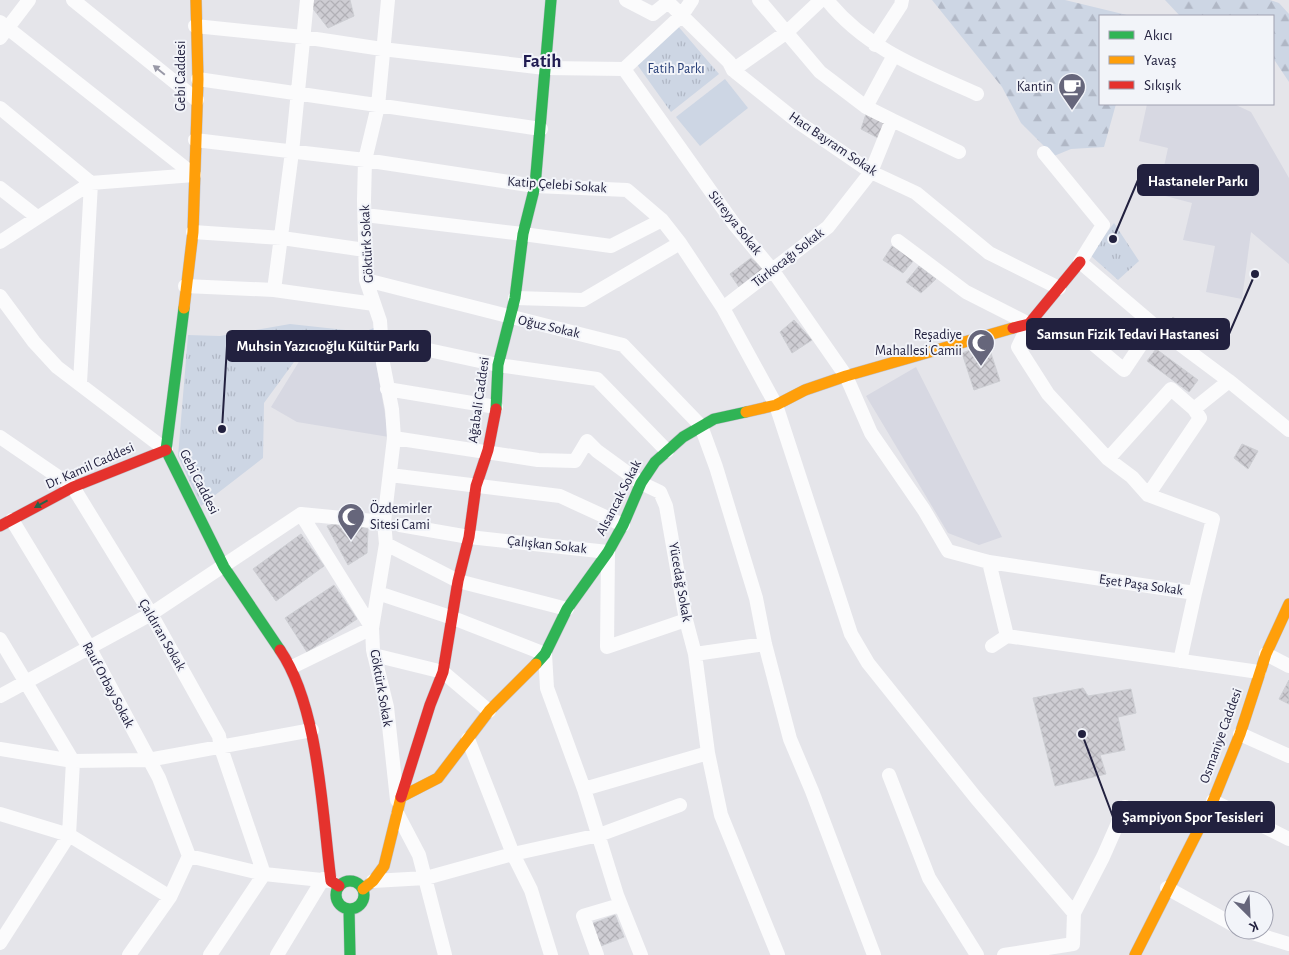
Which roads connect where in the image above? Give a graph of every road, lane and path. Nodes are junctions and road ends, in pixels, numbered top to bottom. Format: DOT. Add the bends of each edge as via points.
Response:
graph roads {
  1 [pos="29,0"];
  2 [pos="73,0"];
  3 [pos="307,0"];
  4 [pos="388,0"];
  5 [pos="551,0"];
  6 [pos="626,0"];
  7 [pos="692,0"];
  8 [pos="758,0"];
  9 [pos="821,0"];
  10 [pos="827,0"];
  11 [pos="902,0"];
  12 [pos="193,2"];
  13 [pos="682,15"];
  14 [pos="195,26"];
  15 [pos="3,30"];
  16 [pos="786,32"];
  17 [pos="303,37"];
  18 [pos="875,45"];
  19 [pos="382,49"];
  20 [pos="893,57"];
  21 [pos="545,68"];
  22 [pos="624,69"];
  23 [pos="733,70"];
  24 [pos="198,80"];
  25 [pos="298,93"];
  26 [pos="977,94"];
  27 [pos="197,100"];
  28 [pos="378,106"];
  29 [pos="866,107"];
  30 [pos="0,108"];
  31 [pos="892,120"];
  32 [pos="541,129"];
  33 [pos="195,140"];
  34 [pos="292,152"];
  35 [pos="959,152"];
  36 [pos="1044,153"];
  37 [pos="365,160"];
  38 [pos="871,172"];
  39 [pos="194,175"];
  40 [pos="91,183"];
  41 [pos="535,186"];
  42 [pos="0,188"];
  43 [pos="365,216"];
  44 [pos="37,217"];
  45 [pos="662,220"];
  46 [pos="193,232"];
  47 [pos="523,234"];
  48 [pos="282,238"];
  49 [pos="898,241"];
  50 [pos="0,242"];
  51 [pos="680,243"];
  52 [pos="365,250"];
  53 [pos="1080,262"];
  54 [pos="772,271"];
  55 [pos="366,280"];
  56 [pos="185,286"];
  57 [pos="1059,288"];
  58 [pos="274,290"];
  59 [pos="0,297"];
  60 [pos="515,298"];
  61 [pos="374,304"];
  62 [pos="723,308"];
  63 [pos="510,317"];
  64 [pos="1029,324"];
  65 [pos="1154,325"];
  66 [pos="1073,327"];
  67 [pos="382,340"];
  68 [pos="498,365"];
  69 [pos="846,376"];
  70 [pos="1229,381"];
  71 [pos="80,383"];
  72 [pos="387,389"];
  73 [pos="776,405"];
  74 [pos="496,407"];
  75 [pos="1194,409"];
  76 [pos="701,426"];
  77 [pos="1289,430"];
  78 [pos="0,436"];
  79 [pos="394,438"];
  80 [pos="166,450"];
  81 [pos="488,450"];
  82 [pos="667,451"];
  83 [pos="1108,459"];
  84 [pos="390,475"];
  85 [pos="641,483"];
  86 [pos="73,486"];
  87 [pos="476,486"];
  88 [pos="1148,495"];
  89 [pos="301,514"];
  90 [pos="384,522"];
  91 [pos="6,523"];
  92 [pos="400,525"];
  93 [pos="623,526"];
  94 [pos="469,537"];
  95 [pos="386,544"];
  96 [pos="608,552"];
  97 [pos="989,562"];
  98 [pos="224,567"];
  99 [pos="458,582"];
  100 [pos="378,592"];
  101 [pos="1194,593"];
  102 [pos="1289,604"];
  103 [pos="567,610"];
  104 [pos="151,614"];
  105 [pos="453,618"];
  106 [pos="686,620"];
  107 [pos="372,628"];
  108 [pos="1007,636"];
  109 [pos="0,639"];
  110 [pos="765,644"];
  111 [pos="992,646"];
  112 [pos="89,647"];
  113 [pos="374,654"];
  114 [pos="545,654"];
  115 [pos="696,654"];
  116 [pos="1266,654"];
  117 [pos="1180,661"];
  118 [pos="1289,666"];
  119 [pos="292,667"];
  120 [pos="443,672"];
  121 [pos="1259,672"];
  122 [pos="26,681"];
  123 [pos="0,696"];
  124 [pos="489,711"];
  125 [pos="312,730"];
  126 [pos="1240,734"];
  127 [pos="468,739"];
  128 [pos="221,748"];
  129 [pos="0,749"];
  130 [pos="708,753"];
  131 [pos="1289,756"];
  132 [pos="148,760"];
  133 [pos="73,761"];
  134 [pos="890,775"];
  135 [pos="584,789"];
  136 [pos="401,797"];
  137 [pos="1213,801"];
  138 [pos="680,805"];
  139 [pos="1126,807"];
  140 [pos="0,814"];
  141 [pos="399,814"];
  142 [pos="69,835"];
  143 [pos="599,835"];
  144 [pos="1289,838"];
  145 [pos="513,854"];
  146 [pos="189,856"];
  147 [pos="264,874"];
  148 [pos="426,878"];
  149 [pos="331,882"];
  150 [pos="368,885"];
  151 [pos="1167,888"];
  152 [pos="170,896"];
  153 [pos="620,905"];
  154 [pos="349,909"];
  155 [pos="1074,913"];
  156 [pos="1224,919"];
  157 [pos="1274,939"];
  158 [pos="0,943"];
  159 [pos="1289,944"];
  160 [pos="1073,949"];
  161 [pos="349,954"];
  162 [pos="129,955"];
  163 [pos="210,955"];
  164 [pos="277,955"];
  165 [pos="445,955"];
  166 [pos="551,955"];
  167 [pos="597,955"];
  168 [pos="640,955"];
  169 [pos="778,955"];
  170 [pos="874,955"];
  171 [pos="977,955"];
  172 [pos="1004,955"];
  173 [pos="1135,955"];
  1 -- 15 [label="street"];
  27 -- 2 [label="street, one-way"];
  3 -- 17 [label="street"];
  4 -- 19 [label="street, Göktürk Sokak"];
  5 -- 21 [label="street, Ağabali Caddesi"];
  6 -- 13 [label="street, Hacı Bayram Sokak" via="653,14 668,2"];
  7 -- 13 [label="street"];
  8 -- 16 [label="street"];
  9 -- 16 [label="street"];
  10 -- 18 [label="street" via="841,17"];
  11 -- 18 [label="street" via="902,5"];
  12 -- 14 [label="street, Gebi Caddesi"];
  13 -- 22 [label="street"];
  13 -- 23 [label="street, Hacı Bayram Sokak" via="729,62"];
  14 -- 17 [label="street"];
  14 -- 24 [label="street, Gebi Caddesi"];
  15 -- 39 [label="street"];
  16 -- 23 [label="street"];
  16 -- 29 [label="street" via="820,72"];
  17 -- 19 [label="street"];
  17 -- 25 [label="street"];
  18 -- 20 [label="street"];
  19 -- 21 [label="street"];
  19 -- 28 [label="street, Göktürk Sokak"];
  20 -- 26 [label="street"];
  20 -- 29 [label="street"];
  21 -- 22 [label="street"];
  21 -- 32 [label="street, Ağabali Caddesi"];
  22 -- 54 [label="street, Süreyya Sokak" via="734,224"];
  23 -- 38 [label="street, Hacı Bayram Sokak" via="798,122"];
  24 -- 25 [label="street"];
  24 -- 27 [label="street, Gebi Caddesi"];
  25 -- 28 [label="street"];
  25 -- 34 [label="street"];
  27 -- 33 [label="street, Gebi Caddesi"];
  28 -- 32 [label="street"];
  28 -- 37 [label="street, Göktürk Sokak"];
  29 -- 31 [label="street"];
  30 -- 40 [label="street"];
  31 -- 35 [label="street"];
  31 -- 38 [label="street, Türkocağı Sokak"];
  32 -- 41 [label="street, Ağabali Caddesi"];
  33 -- 34 [label="street, Katip Çelebi Sokak"];
  33 -- 39 [label="street, Gebi Caddesi"];
  34 -- 37 [label="street, Katip Çelebi Sokak"];
  34 -- 48 [label="street"];
  36 -- 53 [label="street" via="1103,225"];
  37 -- 41 [label="street, Katip Çelebi Sokak"];
  37 -- 43 [label="street, Göktürk Sokak"];
  38 -- 54 [label="street, Türkocağı Sokak" via="828,227"];
  38 -- 57 [label="street, Hacı Bayram Sokak" via="916,193 989,253"];
  39 -- 40 [label="street"];
  39 -- 46 [label="street, Gebi Caddesi"];
  40 -- 44 [label="street"];
  40 -- 71 [label="street"];
  41 -- 45 [label="street, Katip Çelebi Sokak" via="628,190"];
  41 -- 47 [label="street, Ağabali Caddesi"];
  42 -- 44 [label="street"];
  43 -- 47 [label="street"];
  43 -- 52 [label="street, Göktürk Sokak"];
  44 -- 50 [label="street"];
  45 -- 47 [label="street" via="610,246"];
  45 -- 51 [label="street, Katip Çelebi Sokak"];
  46 -- 48 [label="street"];
  46 -- 56 [label="street, Gebi Caddesi"];
  47 -- 60 [label="street, Ağabali Caddesi"];
  48 -- 52 [label="street"];
  48 -- 58 [label="street"];
  49 -- 64 [label="street" via="966,292"];
  51 -- 60 [label="street" via="584,300"];
  51 -- 62 [label="street, Katip Çelebi Sokak"];
  52 -- 55 [label="street, Göktürk Sokak"];
  53 -- 57 [label="street"];
  53 -- 65 [label="street"];
  54 -- 62 [label="street, Türkocağı Sokak"];
  54 -- 69 [label="street, Süreyya Sokak"];
  55 -- 61 [label="street, Göktürk Sokak"];
  55 -- 63 [label="street, Oğuz Sokak"];
  56 -- 58 [label="street"];
  56 -- 80 [label="street, Gebi Caddesi"];
  57 -- 64 [label="street"];
  58 -- 61 [label="street"];
  59 -- 71 [label="street" via="57,367"];
  60 -- 63 [label="street, Ağabali Caddesi"];
  61 -- 67 [label="street, Göktürk Sokak"];
  62 -- 73 [label="street, Katip Çelebi Sokak"];
  63 -- 68 [label="street, Ağabali Caddesi"];
  63 -- 76 [label="street, Oğuz Sokak" via="623,345"];
  64 -- 69 [label="street, Alsancak Sokak"];
  64 -- 83 [label="street, Eşet Paşa Sokak" via="1018,347 1048,394"];
  65 -- 66 [label="street" via="1124,370"];
  65 -- 70 [label="street"];
  67 -- 68 [label="street"];
  67 -- 72 [label="street, Göktürk Sokak"];
  68 -- 74 [label="street, Ağabali Caddesi"];
  68 -- 82 [label="street" via="597,379"];
  69 -- 73 [label="street, Alsancak Sokak" via="805,390"];
  69 -- 97 [label="street, Eşet Paşa Sokak" via="871,434 948,551"];
  70 -- 75 [label="street"];
  70 -- 77 [label="street"];
  71 -- 80 [label="street"];
  72 -- 74 [label="street"];
  72 -- 79 [label="street, Göktürk Sokak"];
  73 -- 76 [label="street, Alsancak Sokak" via="714,419"];
  73 -- 155 [label="street, Katip Çelebi Sokak" via="851,634 874,670 976,798"];
  74 -- 81 [label="street, Ağabali Caddesi"];
  75 -- 83 [label="street" via="1171,389"];
  75 -- 88 [label="street" via="1200,418"];
  76 -- 82 [label="street, Alsancak Sokak"];
  76 -- 110 [label="street" via="753,589"];
  78 -- 86 [label="street, Çaldıran Sokak"];
  79 -- 81 [label="street, Yücedağ Sokak"];
  79 -- 84 [label="street, Göktürk Sokak"];
  80 -- 86 [label="street, Dr. Kamil Caddesi"];
  80 -- 98 [label="street, Gebi Caddesi"];
  81 -- 85 [label="street, Yücedağ Sokak" via="538,460 575,461 587,441"];
  81 -- 87 [label="street, Ağabali Caddesi"];
  82 -- 85 [label="street, Alsancak Sokak"];
  83 -- 88 [label="street, Eşet Paşa Sokak" via="1132,477"];
  84 -- 87 [label="street"];
  84 -- 90 [label="street, Göktürk Sokak"];
  85 -- 93 [label="street, Alsancak Sokak"];
  85 -- 106 [label="street, Yücedağ Sokak" via="660,492 666,506"];
  86 -- 91 [label="street, Dr. Kamil Caddesi, one-way"];
  86 -- 104 [label="street, Çaldıran Sokak"];
  87 -- 93 [label="street" via="560,496"];
  87 -- 94 [label="street, Ağabali Caddesi"];
  88 -- 101 [label="street, Eşet Paşa Sokak" via="1213,519"];
  89 -- 90 [label="street"];
  89 -- 98 [label="street"];
  89 -- 107 [label="street"];
  90 -- 95 [label="street, Göktürk Sokak"];
  91 -- 112 [label="street, Rauf Orbay Sokak"];
  92 -- 94 [label="street, Çalışkan Sokak"];
  93 -- 96 [label="street, Alsancak Sokak"];
  94 -- 96 [label="street, Çalışkan Sokak"];
  94 -- 99 [label="street, Ağabali Caddesi"];
  95 -- 99 [label="street"];
  95 -- 100 [label="street, Göktürk Sokak"];
  96 -- 103 [label="street, Alsancak Sokak"];
  96 -- 106 [label="street" via="608,647"];
  97 -- 101 [label="street, Eşet Paşa Sokak"];
  97 -- 108 [label="street"];
  98 -- 104 [label="street"];
  98 -- 119 [label="street, Gebi Caddesi"];
  99 -- 103 [label="street"];
  99 -- 105 [label="street, Ağabali Caddesi"];
  100 -- 105 [label="street"];
  100 -- 107 [label="street, Göktürk Sokak"];
  101 -- 117 [label="street"];
  102 -- 116 [label="street, Osmaniye Caddesi"];
  103 -- 114 [label="street, Alsancak Sokak"];
  104 -- 112 [label="street"];
  104 -- 128 [label="street, Çaldıran Sokak" via="219,736"];
  105 -- 114 [label="street"];
  105 -- 120 [label="street, Ağabali Caddesi"];
  106 -- 115 [label="street, Yücedağ Sokak"];
  107 -- 113 [label="street, Göktürk Sokak"];
  107 -- 119 [label="street"];
  108 -- 111 [label="street"];
  108 -- 117 [label="street"];
  109 -- 122 [label="street"];
  110 -- 115 [label="street"];
  110 -- 170 [label="street" via="790,739"];
  112 -- 122 [label="street"];
  112 -- 132 [label="street, Rauf Orbay Sokak"];
  113 -- 120 [label="street"];
  113 -- 141 [label="street, Göktürk Sokak" via="387,708"];
  114 -- 124 [label="street, Alsancak Sokak"];
  114 -- 135 [label="street" via="547,688"];
  115 -- 130 [label="street, Yücedağ Sokak"];
  116 -- 118 [label="street"];
  116 -- 121 [label="street, Osmaniye Caddesi"];
  117 -- 121 [label="street"];
  119 -- 125 [label="street, Gebi Caddesi"];
  120 -- 124 [label="street"];
  120 -- 136 [label="street, Ağabali Caddesi"];
  121 -- 126 [label="street, Osmaniye Caddesi"];
  122 -- 123 [label="street"];
  122 -- 133 [label="street"];
  124 -- 127 [label="street, Alsancak Sokak"];
  125 -- 128 [label="street"];
  125 -- 149 [label="street, Gebi Caddesi"];
  126 -- 131 [label="street"];
  126 -- 137 [label="street, Osmaniye Caddesi"];
  127 -- 136 [label="street, Alsancak Sokak" via="438,778"];
  127 -- 145 [label="street"];
  128 -- 132 [label="street"];
  128 -- 147 [label="street, Çaldıran Sokak"];
  129 -- 133 [label="street"];
  130 -- 135 [label="street"];
  130 -- 169 [label="street, Yücedağ Sokak" via="721,815"];
  132 -- 133 [label="street"];
  132 -- 146 [label="street, Rauf Orbay Sokak" via="159,778"];
  133 -- 142 [label="street"];
  134 -- 171 [label="street" via="929,878"];
  135 -- 143 [label="street"];
  136 -- 141 [label="street"];
  137 -- 144 [label="street"];
  137 -- 151 [label="street, Osmaniye Caddesi"];
  138 -- 143 [label="street"];
  139 -- 155 [label="street"];
  140 -- 142 [label="street"];
  141 -- 148 [label="street"];
  141 -- 150 [label="street" via="384,866"];
  142 -- 152 [label="street"];
  142 -- 158 [label="street"];
  143 -- 145 [label="street"];
  143 -- 153 [label="street"];
  145 -- 148 [label="street"];
  145 -- 166 [label="street" via="531,890"];
  146 -- 147 [label="street"];
  146 -- 152 [label="street"];
  147 -- 149 [label="street"];
  147 -- 163 [label="street"];
  148 -- 150 [label="street"];
  148 -- 165 [label="street"];
  149 -- 150 [label="street"];
  149 -- 154 [label="street, Gebi Caddesi" via="337,900"];
  149 -- 164 [label="street"];
  150 -- 154 [label="street" via="362,903"];
  151 -- 156 [label="street"];
  151 -- 173 [label="street, Osmaniye Caddesi"];
  152 -- 162 [label="street"];
  153 -- 167 [label="street" via="583,916"];
  153 -- 168 [label="street"];
  154 -- 161 [label="street"];
  155 -- 160 [label="street"];
  157 -- 159 [label="street"];
  160 -- 172 [label="street"];
}
